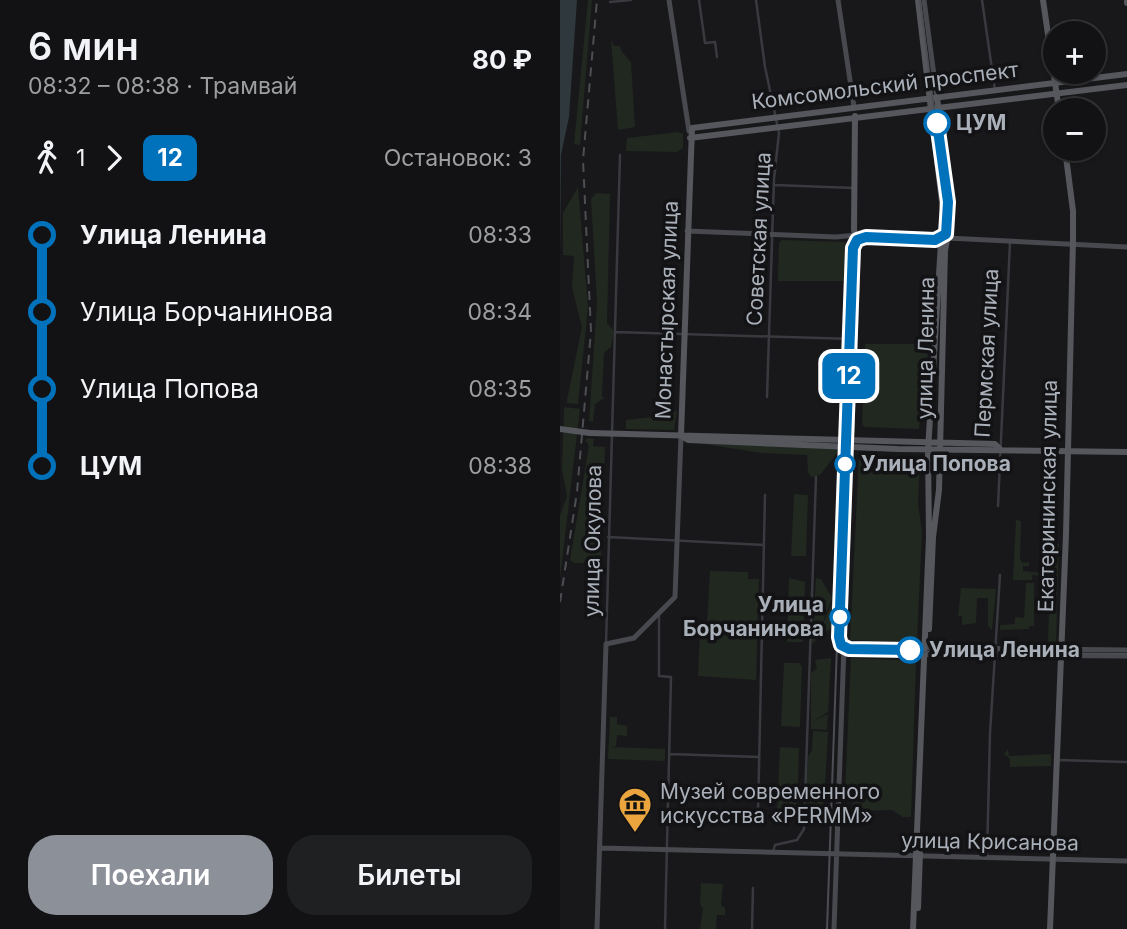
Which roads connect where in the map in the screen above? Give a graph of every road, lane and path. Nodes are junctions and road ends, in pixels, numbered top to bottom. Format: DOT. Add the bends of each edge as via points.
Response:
graph roads {
  1 [pos="631,0"];
  2 [pos="669,0"];
  3 [pos="699,0"];
  4 [pos="756,0"];
  5 [pos="838,0"];
  6 [pos="918,0"];
  7 [pos="923,0"];
  8 [pos="982,0"];
  9 [pos="1043,0"];
  10 [pos="610,2"];
  11 [pos="1046,21"];
  12 [pos="717,57"];
  13 [pos="1127,74"];
  14 [pos="1106,77"];
  15 [pos="1046,84"];
  16 [pos="1055,84"];
  17 [pos="1127,85"];
  18 [pos="995,90"];
  19 [pos="1057,94"];
  20 [pos="934,98"];
  21 [pos="1058,98"];
  22 [pos="996,101"];
  23 [pos="854,107"];
  24 [pos="935,109"];
  25 [pos="774,117"];
  26 [pos="856,119"];
  27 [pos="777,128"];
  28 [pos="690,130"];
  29 [pos="620,155"];
  30 [pos="1067,161"];
  31 [pos="774,185"];
  32 [pos="854,188"];
  33 [pos="687,231"];
  34 [pos="773,234"];
  35 [pos="856,236"];
  36 [pos="945,238"];
  37 [pos="864,240"];
  38 [pos="1010,242"];
  39 [pos="1073,245"];
  40 [pos="1127,247"];
  41 [pos="858,249"];
  42 [pos="615,332"];
  43 [pos="684,335"];
  44 [pos="769,337"];
  45 [pos="855,339"];
  46 [pos="767,397"];
  47 [pos="931,397"];
  48 [pos="943,397"];
  49 [pos="560,429"];
  50 [pos="612,435"];
  51 [pos="681,436"];
  52 [pos="851,439"];
  53 [pos="929,442"];
  54 [pos="941,446"];
  55 [pos="851,448"];
  56 [pos="1000,449"];
  57 [pos="928,450"];
  58 [pos="1066,451"];
  59 [pos="1127,452"];
  60 [pos="816,477"];
  61 [pos="927,490"];
  62 [pos="939,490"];
  63 [pos="765,495"];
  64 [pos="998,506"];
  65 [pos="608,537"];
  66 [pos="678,540"];
  67 [pos="764,545"];
  68 [pos="1000,575"];
  69 [pos="659,615"];
  70 [pos="606,644"];
  71 [pos="844,650"];
  72 [pos="1127,650"];
  73 [pos="926,651"];
  74 [pos="994,652"];
  75 [pos="1061,652"];
  76 [pos="1127,656"];
  77 [pos="670,754"];
  78 [pos="759,757"];
  79 [pos="1057,760"];
  80 [pos="1127,762"];
  81 [pos="758,812"];
  82 [pos="600,848"];
  83 [pos="667,850"];
  84 [pos="773,853"];
  85 [pos="836,855"];
  86 [pos="918,857"];
  87 [pos="987,857"];
  88 [pos="1053,858"];
  89 [pos="1127,861"];
  90 [pos="753,888"];
  91 [pos="597,929"];
  92 [pos="664,929"];
  93 [pos="752,929"];
  94 [pos="834,929"];
  95 [pos="915,929"];
  96 [pos="1050,929"];
  1 -- 10 [label="street"];
  2 -- 28 [label="main road, Монастырская улица"];
  3 -- 12 [label="street" via="705,43 715,41"];
  4 -- 25 [label="street, Советская улица"];
  5 -- 23 [label="main road"];
  6 -- 20 [label="main road, улица Ленина"];
  7 -- 20 [label="main road, улица Ленина"];
  8 -- 18 [label="street"];
  9 -- 11 [label="main road"];
  13 -- 14 [label="main road, Комсомольский проспект"];
  15 -- 18 [label="main road, Комсомольский проспект"];
  16 -- 19 [label="main road"];
  17 -- 19 [label="main road, Комсомольский проспект"];
  18 -- 20 [label="main road, Комсомольский проспект"];
  18 -- 22 [label="main road"];
  19 -- 21 [label="main road"];
  19 -- 22 [label="main road, Комсомольский проспект"];
  20 -- 23 [label="main road, Комсомольский проспект"];
  20 -- 24 [label="main road, улица Ленина"];
  22 -- 24 [label="main road, Комсомольский проспект"];
  23 -- 25 [label="main road, Комсомольский проспект"];
  23 -- 26 [label="main road"];
  24 -- 26 [label="main road, Комсомольский проспект"];
  24 -- 36 [label="main road, улица Ленина"];
  25 -- 27 [label="street, Советская улица"];
  25 -- 28 [label="main road, Комсомольский проспект"];
  26 -- 27 [label="main road, Комсомольский проспект"];
  26 -- 32 [label="main road"];
  27 -- 28 [label="main road, Комсомольский проспект"];
  27 -- 31 [label="street, Советская улица" via="780,150"];
  28 -- 33 [label="main road, Монастырская улица"];
  29 -- 42 [label="street, улица Окулова"];
  30 -- 39 [label="main road, Екатерининская улица"];
  31 -- 32 [label="street"];
  31 -- 34 [label="street, Советская улица"];
  32 -- 35 [label="main road"];
  33 -- 34 [label="main road"];
  33 -- 43 [label="main road, Монастырская улица"];
  34 -- 35 [label="main road"];
  34 -- 44 [label="street, Советская улица"];
  35 -- 36 [label="main road"];
  35 -- 37 [label="main road"];
  35 -- 41 [label="main road"];
  36 -- 37 [label="main road"];
  36 -- 38 [label="main road"];
  36 -- 47 [label="main road, улица Ленина"];
  36 -- 48 [label="main road, улица Ленина"];
  37 -- 41 [label="main road"];
  38 -- 39 [label="main road"];
  38 -- 56 [label="street, Пермская улица"];
  39 -- 40 [label="main road"];
  39 -- 58 [label="main road, Екатерининская улица"];
  41 -- 45 [label="main road"];
  42 -- 43 [label="street"];
  42 -- 50 [label="street, улица Окулова"];
  43 -- 44 [label="street"];
  43 -- 51 [label="main road, Монастырская улица"];
  44 -- 45 [label="street"];
  44 -- 46 [label="street, Советская улица"];
  45 -- 52 [label="main road"];
  47 -- 48 [label="main road" via="937,392"];
  47 -- 53 [label="main road, улица Ленина"];
  48 -- 54 [label="main road, улица Ленина"];
  49 -- 50 [label="main road, bridge"];
  50 -- 51 [label="main road"];
  50 -- 65 [label="street, улица Окулова"];
  51 -- 52 [label="main road"];
  51 -- 55 [label="main road"];
  51 -- 66 [label="main road, Монастырская улица"];
  52 -- 53 [label="main road"];
  52 -- 55 [label="main road"];
  53 -- 54 [label="main road"];
  53 -- 57 [label="main road, улица Ленина"];
  54 -- 56 [label="main road" via="995,444"];
  54 -- 57 [label="main road"];
  54 -- 62 [label="main road, улица Ленина"];
  55 -- 57 [label="main road"];
  55 -- 71 [label="main road"];
  56 -- 58 [label="main road"];
  56 -- 64 [label="street, Пермская улица"];
  57 -- 61 [label="main road, улица Ленина"];
  58 -- 59 [label="main road"];
  58 -- 75 [label="main road, Екатерининская улица"];
  60 -- 84 [label="street" via="804,829 797,840 775,845"];
  61 -- 62 [label="main road" via="934,497"];
  61 -- 73 [label="main road, улица Ленина"];
  62 -- 73 [label="main road, улица Ленина"];
  63 -- 67 [label="street"];
  65 -- 66 [label="street"];
  65 -- 70 [label="street, улица Окулова"];
  66 -- 67 [label="street"];
  66 -- 69 [label="main road, Монастырская улица" via="675,597"];
  67 -- 78 [label="street"];
  68 -- 74 [label="street"];
  69 -- 70 [label="main road, Монастырская улица" via="634,638"];
  69 -- 77 [label="street, Монастырская улица" via="657,666 659,676 671,677"];
  70 -- 82 [label="main road, улица Окулова"];
  71 -- 73 [label="main road"];
  71 -- 85 [label="main road"];
  72 -- 75 [label="main road"];
  73 -- 74 [label="main road"];
  73 -- 86 [label="main road, улица Ленина"];
  74 -- 75 [label="main road"];
  74 -- 87 [label="street"];
  75 -- 76 [label="main road"];
  75 -- 79 [label="main road, Екатерининская улица"];
  77 -- 78 [label="street"];
  77 -- 83 [label="street, Монастырская улица"];
  78 -- 81 [label="street"];
  79 -- 80 [label="street"];
  79 -- 88 [label="main road, Екатерининская улица"];
  82 -- 83 [label="main road, улица Крисанова"];
  82 -- 91 [label="main road, улица Окулова"];
  83 -- 84 [label="main road, улица Крисанова"];
  83 -- 92 [label="street, Монастырская улица"];
  84 -- 85 [label="main road, улица Крисанова"];
  85 -- 86 [label="main road, улица Крисанова"];
  85 -- 94 [label="main road"];
  86 -- 87 [label="main road, улица Крисанова"];
  86 -- 95 [label="main road, улица Ленина"];
  87 -- 88 [label="main road, улица Крисанова"];
  88 -- 89 [label="main road, улица Крисанова"];
  88 -- 96 [label="main road, Екатерининская улица"];
  90 -- 93 [label="street"];
}
